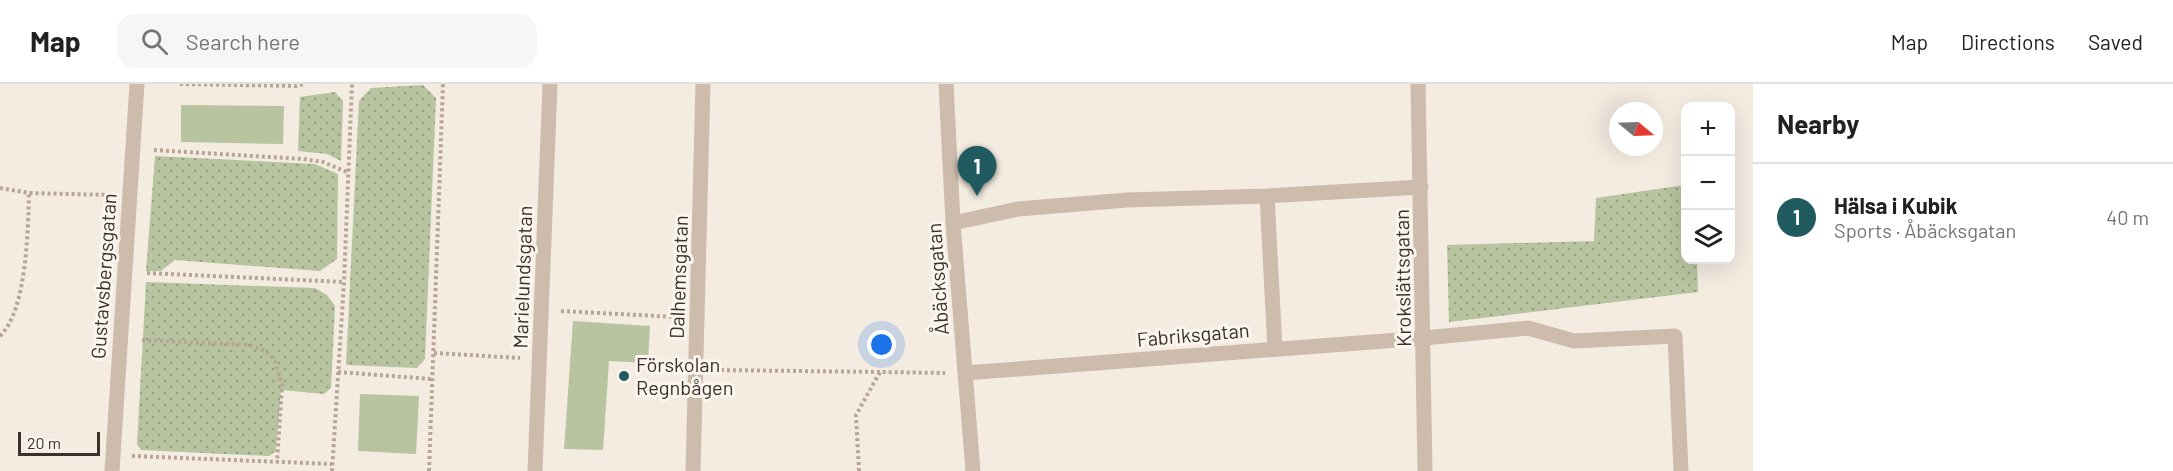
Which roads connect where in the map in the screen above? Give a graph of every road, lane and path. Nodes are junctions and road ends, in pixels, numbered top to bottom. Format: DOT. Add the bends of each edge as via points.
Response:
graph roads {
  1 [pos="137,84"];
  2 [pos="180,84"];
  3 [pos="304,84"];
  4 [pos="352,84"];
  5 [pos="443,84"];
  6 [pos="550,84"];
  7 [pos="703,84"];
  8 [pos="946,84"];
  9 [pos="1418,84"];
  10 [pos="297,85"];
  11 [pos="133,149"];
  12 [pos="349,173"];
  13 [pos="1421,187"];
  14 [pos="0,188"];
  15 [pos="29,193"];
  16 [pos="129,195"];
  17 [pos="1268,196"];
  18 [pos="953,223"];
  19 [pos="124,272"];
  20 [pos="344,282"];
  21 [pos="552,310"];
  22 [pos="698,319"];
  23 [pos="0,336"];
  24 [pos="1424,338"];
  25 [pos="120,339"];
  26 [pos="1275,349"];
  27 [pos="434,353"];
  28 [pos="540,359"];
  29 [pos="696,369"];
  30 [pos="338,372"];
  31 [pos="880,372"];
  32 [pos="965,374"];
  33 [pos="432,379"];
  34 [pos="113,455"];
  35 [pos="277,462"];
  36 [pos="333,464"];
  37 [pos="112,471"];
  38 [pos="332,471"];
  39 [pos="429,471"];
  40 [pos="535,471"];
  41 [pos="693,471"];
  42 [pos="859,471"];
  43 [pos="973,471"];
  44 [pos="1425,471"];
  45 [pos="1681,471"];
  1 -- 11 [label="street, Gustavsbergsgatan"];
  2 -- 10 [label="path"];
  3 -- 10 [label="path"];
  4 -- 12 [label="path"];
  5 -- 27 [label="path"];
  6 -- 28 [label="street, Marielundsgatan"];
  7 -- 22 [label="street, Dalhemsgatan"];
  8 -- 18 [label="street, Åbäcksgatan"];
  9 -- 13 [label="street, Krokslättsgatan"];
  11 -- 12 [label="path" via="303,159 334,165"];
  11 -- 16 [label="street, Gustavsbergsgatan"];
  12 -- 20 [label="path"];
  13 -- 17 [label="street"];
  13 -- 24 [label="street, Krokslättsgatan"];
  14 -- 15 [label="path"];
  15 -- 16 [label="path"];
  15 -- 23 [label="path" via="20,298"];
  16 -- 19 [label="street, Gustavsbergsgatan"];
  17 -- 18 [label="street" via="1127,200 1018,209"];
  17 -- 26 [label="street"];
  18 -- 32 [label="street, Åbäcksgatan"];
  19 -- 20 [label="path"];
  19 -- 25 [label="street, Gustavsbergsgatan"];
  20 -- 30 [label="path"];
  21 -- 22 [label="path"];
  22 -- 29 [label="street, Dalhemsgatan"];
  24 -- 26 [label="street, Fabriksgatan"];
  24 -- 44 [label="street, Krokslättsgatan"];
  24 -- 45 [label="street, Fabriksgatan" via="1528,328 1574,341 1675,336"];
  25 -- 34 [label="street, Gustavsbergsgatan"];
  25 -- 35 [label="path" via="250,345 267,352 275,362 282,386"];
  26 -- 32 [label="street, Fabriksgatan"];
  27 -- 28 [label="path"];
  27 -- 33 [label="path"];
  28 -- 40 [label="street, Marielundsgatan"];
  29 -- 31 [label="path"];
  29 -- 41 [label="street, Dalhemsgatan"];
  30 -- 33 [label="path"];
  30 -- 36 [label="path"];
  31 -- 32 [label="path"];
  31 -- 42 [label="path" via="856,415"];
  32 -- 43 [label="street, Åbäcksgatan"];
  33 -- 39 [label="path"];
  34 -- 35 [label="path"];
  34 -- 37 [label="street, Gustavsbergsgatan"];
  35 -- 36 [label="path"];
  36 -- 38 [label="path"];
}
